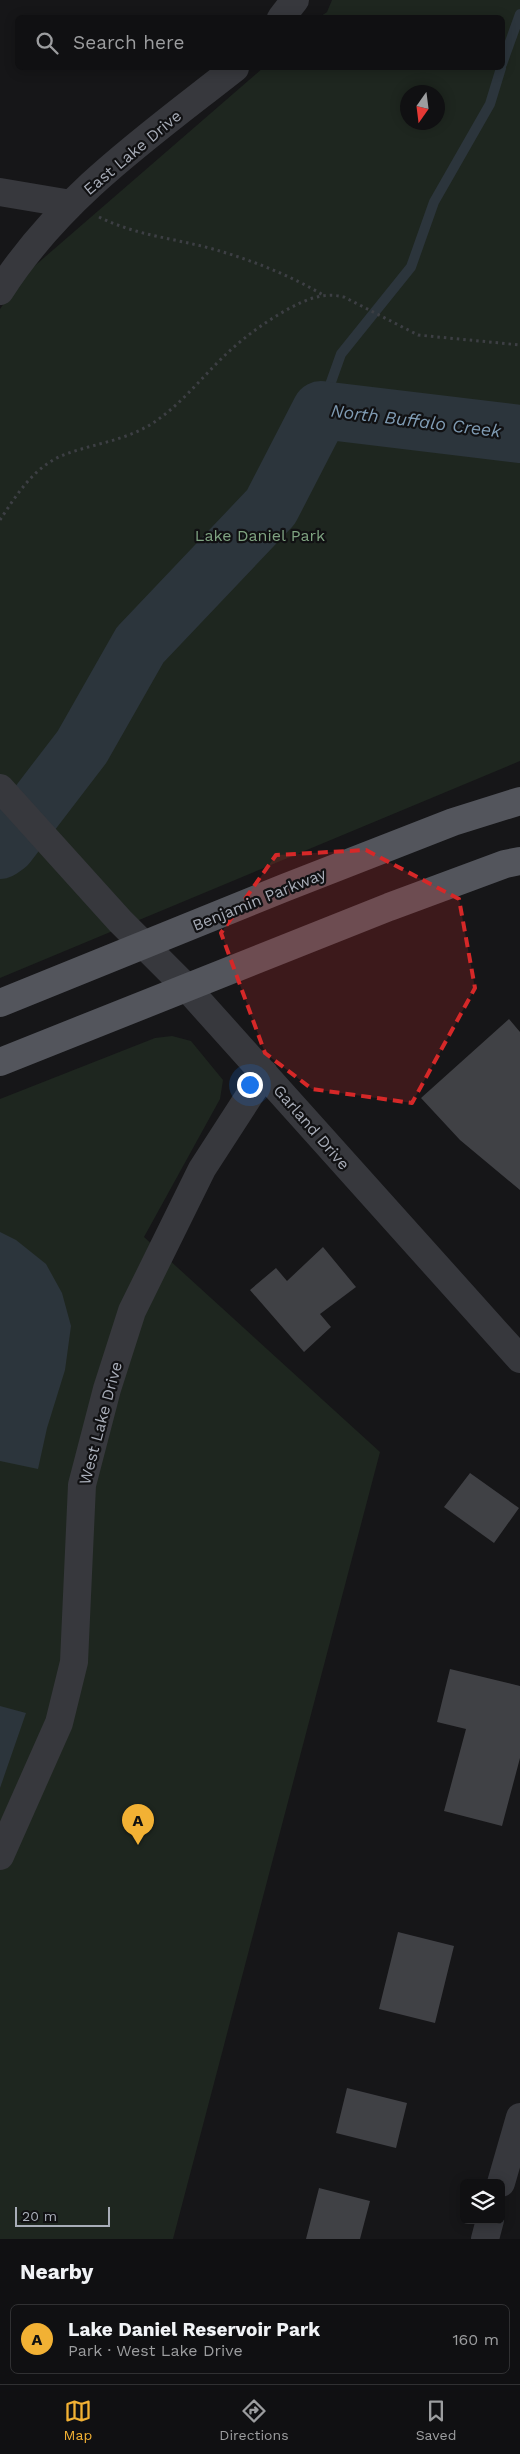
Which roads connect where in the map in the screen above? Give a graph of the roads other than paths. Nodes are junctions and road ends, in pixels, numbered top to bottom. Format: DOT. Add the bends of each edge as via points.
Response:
graph roads {
  1 [pos="295,0"];
  2 [pos="283,15"];
  3 [pos="232,70"];
  4 [pos="0,192"];
  5 [pos="71,204"];
  6 [pos="0,290"];
  7 [pos="0,788"];
  8 [pos="520,801"];
  9 [pos="520,861"];
  10 [pos="143,946"];
  11 [pos="187,988"];
  12 [pos="0,1003"];
  13 [pos="0,1062"];
  14 [pos="264,1073"];
  15 [pos="520,1359"];
  16 [pos="0,1856"];
  17 [pos="520,2117"];
  18 [pos="509,2173"];
  19 [pos="489,2224"];
  20 [pos="484,2239"];
  1 -- 2 [label="street"];
  3 -- 5 [label="street, East Lake Drive" via="104,172"];
  4 -- 5 [label="street"];
  5 -- 6 [label="street, East Lake Drive" via="15,267"];
  7 -- 10 [label="street, Garland Drive"];
  8 -- 10 [label="main road, Benjamin Parkway" via="453,822"];
  9 -- 11 [label="main road" via="389,907"];
  10 -- 11 [label="street, Garland Drive"];
  10 -- 12 [label="main road, Benjamin Parkway"];
  11 -- 13 [label="main road"];
  11 -- 14 [label="street, Garland Drive"];
  14 -- 15 [label="street, Garland Drive"];
  14 -- 16 [label="street, West Lake Drive" via="202,1169 132,1312 107,1389 82,1485 74,1662 59,1724"];
  17 -- 18 [label="street"];
  19 -- 20 [label="street"];
}
